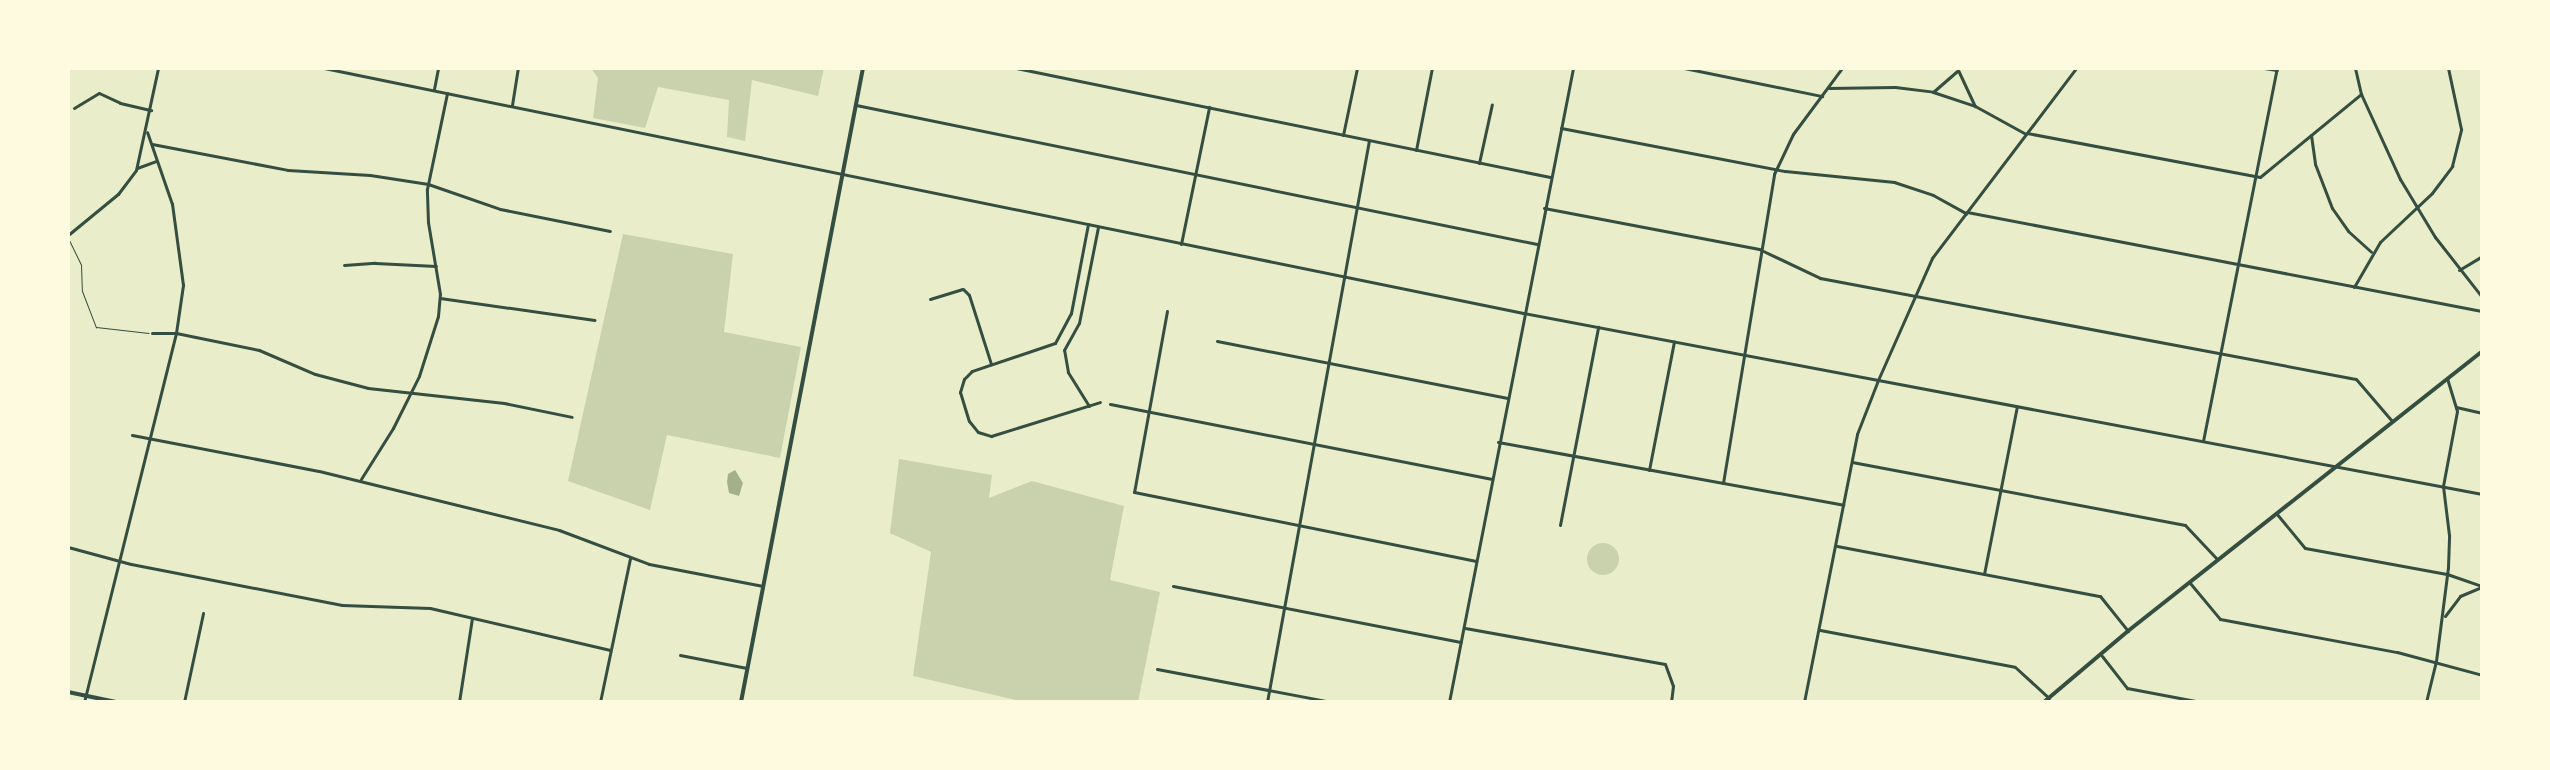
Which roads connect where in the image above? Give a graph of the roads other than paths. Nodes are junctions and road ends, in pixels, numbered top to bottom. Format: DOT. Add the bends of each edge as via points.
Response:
graph roads {
  1 [pos="158,68"];
  2 [pos="324,68"];
  3 [pos="438,68"];
  4 [pos="518,68"];
  5 [pos="863,68"];
  6 [pos="1016,68"];
  7 [pos="1357,68"];
  8 [pos="1432,68"];
  9 [pos="1573,68"];
  10 [pos="1684,68"];
  11 [pos="1842,68"];
  12 [pos="2076,68"];
  13 [pos="2264,68"];
  14 [pos="2355,68"];
  15 [pos="2448,68"];
  16 [pos="1023,69"];
  17 [pos="1959,69"];
  18 [pos="2277,69"];
  19 [pos="350,71"];
  20 [pos="99,87"];
  21 [pos="1829,88"];
  22 [pos="434,89"];
  23 [pos="1933,92"];
  24 [pos="99,93"];
  25 [pos="447,93"];
  26 [pos="2361,94"];
  27 [pos="1822,96"];
  28 [pos="1492,104"];
  29 [pos="512,105"];
  30 [pos="856,105"];
  31 [pos="1975,106"];
  32 [pos="1209,107"];
  33 [pos="74,108"];
  34 [pos="151,110"];
  35 [pos="1560,128"];
  36 [pos="147,132"];
  37 [pos="2026,134"];
  38 [pos="1343,135"];
  39 [pos="2311,135"];
  40 [pos="1369,140"];
  41 [pos="152,144"];
  42 [pos="1416,150"];
  43 [pos="157,161"];
  44 [pos="1479,163"];
  45 [pos="137,168"];
  46 [pos="1777,169"];
  47 [pos="1195,174"];
  48 [pos="842,175"];
  49 [pos="2255,176"];
  50 [pos="1550,177"];
  51 [pos="428,184"];
  52 [pos="1357,207"];
  53 [pos="2416,207"];
  54 [pos="1544,208"];
  55 [pos="1966,212"];
  56 [pos="1088,224"];
  57 [pos="1098,227"];
  58 [pos="610,231"];
  59 [pos="68,236"];
  60 [pos="1181,244"];
  61 [pos="1537,244"];
  62 [pos="1759,249"];
  63 [pos="2372,253"];
  64 [pos="2482,256"];
  65 [pos="2237,264"];
  66 [pos="344,265"];
  67 [pos="436,266"];
  68 [pos="2459,270"];
  69 [pos="1344,277"];
  70 [pos="2354,287"];
  71 [pos="1915,295"];
  72 [pos="2482,297"];
  73 [pos="440,298"];
  74 [pos="930,299"];
  75 [pos="1167,311"];
  76 [pos="2482,311"];
  77 [pos="1523,313"];
  78 [pos="594,320"];
  79 [pos="1598,327"];
  80 [pos="152,333"];
  81 [pos="176,333"];
  82 [pos="1217,341"];
  83 [pos="1674,341"];
  84 [pos="1055,343"];
  85 [pos="1064,350"];
  86 [pos="2482,351"];
  87 [pos="2220,353"];
  88 [pos="1745,355"];
  89 [pos="1331,363"];
  90 [pos="991,364"];
  91 [pos="2447,378"];
  92 [pos="1878,380"];
  93 [pos="410,393"];
  94 [pos="1507,398"];
  95 [pos="1100,402"];
  96 [pos="1110,404"];
  97 [pos="1089,406"];
  98 [pos="2017,406"];
  99 [pos="2456,407"];
  100 [pos="1148,411"];
  101 [pos="2482,413"];
  102 [pos="572,417"];
  103 [pos="2392,421"];
  104 [pos="132,435"];
  105 [pos="149,438"];
  106 [pos="2203,441"];
  107 [pos="1498,442"];
  108 [pos="1315,444"];
  109 [pos="1574,456"];
  110 [pos="1852,462"];
  111 [pos="2333,466"];
  112 [pos="1649,470"];
  113 [pos="1491,479"];
  114 [pos="360,481"];
  115 [pos="1723,483"];
  116 [pos="2443,486"];
  117 [pos="2000,490"];
  118 [pos="2482,494"];
  119 [pos="1843,505"];
  120 [pos="2276,513"];
  121 [pos="1560,525"];
  122 [pos="1299,526"];
  123 [pos="1835,546"];
  124 [pos="68,547"];
  125 [pos="630,558"];
  126 [pos="2217,559"];
  127 [pos="118,560"];
  128 [pos="1476,561"];
  129 [pos="1984,574"];
  130 [pos="2447,574"];
  131 [pos="2190,583"];
  132 [pos="763,586"];
  133 [pos="1173,586"];
  134 [pos="2482,586"];
  135 [pos="1284,608"];
  136 [pos="203,613"];
  137 [pos="472,618"];
  138 [pos="2443,619"];
  139 [pos="1464,628"];
  140 [pos="1818,630"];
  141 [pos="2128,631"];
  142 [pos="1461,642"];
  143 [pos="610,650"];
  144 [pos="2100,653"];
  145 [pos="680,655"];
  146 [pos="2436,661"];
  147 [pos="747,668"];
  148 [pos="1157,669"];
  149 [pos="2482,675"];
  150 [pos="1269,690"];
  151 [pos="68,692"];
  152 [pos="86,695"];
  153 [pos="2047,700"];
  154 [pos="84,702"];
  155 [pos="116,702"];
  156 [pos="184,702"];
  157 [pos="459,702"];
  158 [pos="600,702"];
  159 [pos="741,702"];
  160 [pos="1267,702"];
  161 [pos="1331,702"];
  162 [pos="1449,702"];
  163 [pos="1671,702"];
  164 [pos="1804,702"];
  165 [pos="2201,702"];
  166 [pos="2426,702"];
  1 -- 34 [label="street"];
  2 -- 19 [label="street"];
  3 -- 22 [label="street"];
  4 -- 29 [label="street"];
  5 -- 30 [label="main road"];
  6 -- 16 [label="street"];
  7 -- 38 [label="street"];
  8 -- 42 [label="street"];
  9 -- 35 [label="street"];
  10 -- 27 [label="street"];
  11 -- 21 [label="street"];
  12 -- 37 [label="street"];
  13 -- 18 [label="street"];
  14 -- 26 [label="street"];
  15 -- 53 [label="street" via="2460,116 2459,146 2444,179"];
  16 -- 32 [label="street"];
  17 -- 23 [label="street"];
  17 -- 31 [label="street"];
  18 -- 49 [label="street"];
  19 -- 22 [label="street"];
  20 -- 24 [label="street"];
  21 -- 23 [label="street"];
  21 -- 27 [label="street"];
  22 -- 25 [label="street"];
  23 -- 31 [label="street"];
  24 -- 33 [label="street"];
  24 -- 34 [label="street"];
  25 -- 29 [label="street"];
  25 -- 51 [label="street"];
  26 -- 39 [label="street"];
  26 -- 53 [label="street"];
  27 -- 46 [label="street" via="1793,134"];
  28 -- 44 [label="street"];
  29 -- 48 [label="street"];
  30 -- 47 [label="street"];
  30 -- 48 [label="main road"];
  31 -- 37 [label="street"];
  32 -- 38 [label="street"];
  32 -- 47 [label="street"];
  34 -- 36 [label="street"];
  35 -- 46 [label="street"];
  35 -- 50 [label="street"];
  36 -- 41 [label="street"];
  36 -- 45 [label="street"];
  37 -- 49 [label="street"];
  37 -- 55 [label="street"];
  38 -- 40 [label="street"];
  39 -- 49 [label="street" via="2264,175"];
  39 -- 63 [label="street" via="2315,164 2332,208"];
  40 -- 42 [label="street"];
  40 -- 52 [label="street"];
  41 -- 43 [label="street"];
  41 -- 51 [label="street" via="288,170"];
  42 -- 44 [label="street"];
  43 -- 45 [label="street"];
  43 -- 81 [label="street" via="172,204 183,264"];
  44 -- 50 [label="street"];
  45 -- 59 [label="street" via="118,194"];
  46 -- 55 [label="street" via="1894,182"];
  46 -- 62 [label="street"];
  47 -- 52 [label="street"];
  47 -- 60 [label="street"];
  48 -- 56 [label="street"];
  48 -- 132 [label="main road"];
  49 -- 65 [label="street"];
  50 -- 54 [label="street"];
  51 -- 58 [label="street" via="500,209"];
  51 -- 67 [label="street"];
  52 -- 61 [label="street"];
  52 -- 69 [label="street"];
  53 -- 63 [label="street"];
  53 -- 68 [label="street"];
  54 -- 61 [label="street"];
  54 -- 62 [label="street"];
  55 -- 65 [label="street"];
  55 -- 71 [label="street" via="1932,258"];
  56 -- 57 [label="street"];
  56 -- 84 [label="street" via="1071,313"];
  57 -- 60 [label="street"];
  57 -- 85 [label="street" via="1079,323"];
  59 -- 80 [label="lane" via="96,327"];
  60 -- 69 [label="street"];
  61 -- 77 [label="street"];
  62 -- 71 [label="street" via="1813,276"];
  62 -- 88 [label="street" via="1758,288"];
  63 -- 70 [label="street"];
  64 -- 68 [label="street"];
  65 -- 70 [label="street"];
  65 -- 87 [label="street"];
  66 -- 67 [label="street"];
  67 -- 73 [label="street"];
  68 -- 72 [label="street"];
  69 -- 77 [label="street"];
  69 -- 89 [label="street"];
  70 -- 76 [label="street"];
  71 -- 87 [label="street"];
  71 -- 92 [label="street"];
  73 -- 78 [label="street"];
  73 -- 93 [label="street" via="434,332"];
  74 -- 90 [label="street" via="963,289 969,295"];
  75 -- 100 [label="street"];
  77 -- 79 [label="street"];
  77 -- 94 [label="street"];
  79 -- 83 [label="street"];
  79 -- 109 [label="street"];
  80 -- 81 [label="street"];
  81 -- 93 [label="street" via="259,350 341,382"];
  81 -- 105 [label="street"];
  82 -- 89 [label="street"];
  83 -- 88 [label="street"];
  83 -- 112 [label="street"];
  84 -- 85 [label="street"];
  84 -- 90 [label="street"];
  85 -- 97 [label="street" via="1068,372"];
  86 -- 91 [label="main road"];
  87 -- 103 [label="street" via="2356,379"];
  87 -- 106 [label="street"];
  88 -- 92 [label="street"];
  88 -- 115 [label="street"];
  89 -- 94 [label="street"];
  89 -- 108 [label="street"];
  90 -- 97 [label="street" via="965,376 960,392 969,421 983,435"];
  91 -- 99 [label="street"];
  91 -- 103 [label="main road"];
  92 -- 98 [label="street"];
  92 -- 110 [label="street"];
  93 -- 102 [label="street"];
  93 -- 114 [label="street"];
  94 -- 107 [label="street"];
  95 -- 97 [label="street"];
  96 -- 100 [label="street"];
  98 -- 106 [label="street"];
  98 -- 117 [label="street"];
  99 -- 101 [label="street"];
  99 -- 116 [label="street"];
  100 -- 108 [label="street"];
  100 -- 122 [label="street" via="1134,491"];
  103 -- 111 [label="main road"];
  104 -- 105 [label="street"];
  105 -- 114 [label="street"];
  105 -- 127 [label="street"];
  106 -- 111 [label="street"];
  107 -- 109 [label="street"];
  107 -- 113 [label="street"];
  108 -- 113 [label="street"];
  108 -- 122 [label="street"];
  109 -- 112 [label="street"];
  109 -- 121 [label="street"];
  110 -- 117 [label="street"];
  110 -- 119 [label="street"];
  111 -- 116 [label="street"];
  111 -- 120 [label="main road"];
  112 -- 115 [label="street"];
  113 -- 128 [label="street"];
  114 -- 125 [label="street" via="559,530"];
  115 -- 119 [label="street"];
  116 -- 118 [label="street"];
  116 -- 130 [label="street"];
  117 -- 126 [label="street" via="2185,525"];
  117 -- 129 [label="street"];
  119 -- 123 [label="street"];
  120 -- 126 [label="main road"];
  120 -- 130 [label="street" via="2305,548"];
  122 -- 128 [label="street"];
  122 -- 135 [label="street"];
  123 -- 129 [label="street"];
  123 -- 140 [label="street"];
  124 -- 127 [label="street"];
  125 -- 132 [label="street"];
  125 -- 143 [label="street"];
  126 -- 131 [label="main road"];
  127 -- 137 [label="street" via="342,605 419,606"];
  127 -- 152 [label="street"];
  128 -- 139 [label="street"];
  129 -- 141 [label="street" via="2100,596"];
  130 -- 134 [label="street"];
  130 -- 138 [label="street"];
  131 -- 141 [label="main road"];
  131 -- 146 [label="street" via="2220,619"];
  132 -- 147 [label="main road"];
  133 -- 135 [label="street"];
  134 -- 138 [label="street" via="2460,596"];
  135 -- 142 [label="street"];
  135 -- 150 [label="street"];
  136 -- 156 [label="street"];
  137 -- 143 [label="street"];
  137 -- 157 [label="street"];
  138 -- 146 [label="street"];
  139 -- 142 [label="street"];
  139 -- 163 [label="street" via="1660,662 1671,673"];
  140 -- 153 [label="street" via="2015,667"];
  140 -- 164 [label="street"];
  141 -- 144 [label="main road"];
  142 -- 162 [label="street"];
  143 -- 158 [label="street"];
  144 -- 153 [label="main road"];
  144 -- 165 [label="street" via="2127,688"];
  145 -- 147 [label="street"];
  146 -- 149 [label="street"];
  146 -- 166 [label="street"];
  147 -- 159 [label="main road"];
  148 -- 150 [label="street"];
  150 -- 160 [label="street"];
  150 -- 161 [label="street"];
  151 -- 152 [label="main road"];
  152 -- 154 [label="street"];
  152 -- 155 [label="main road"];
}
